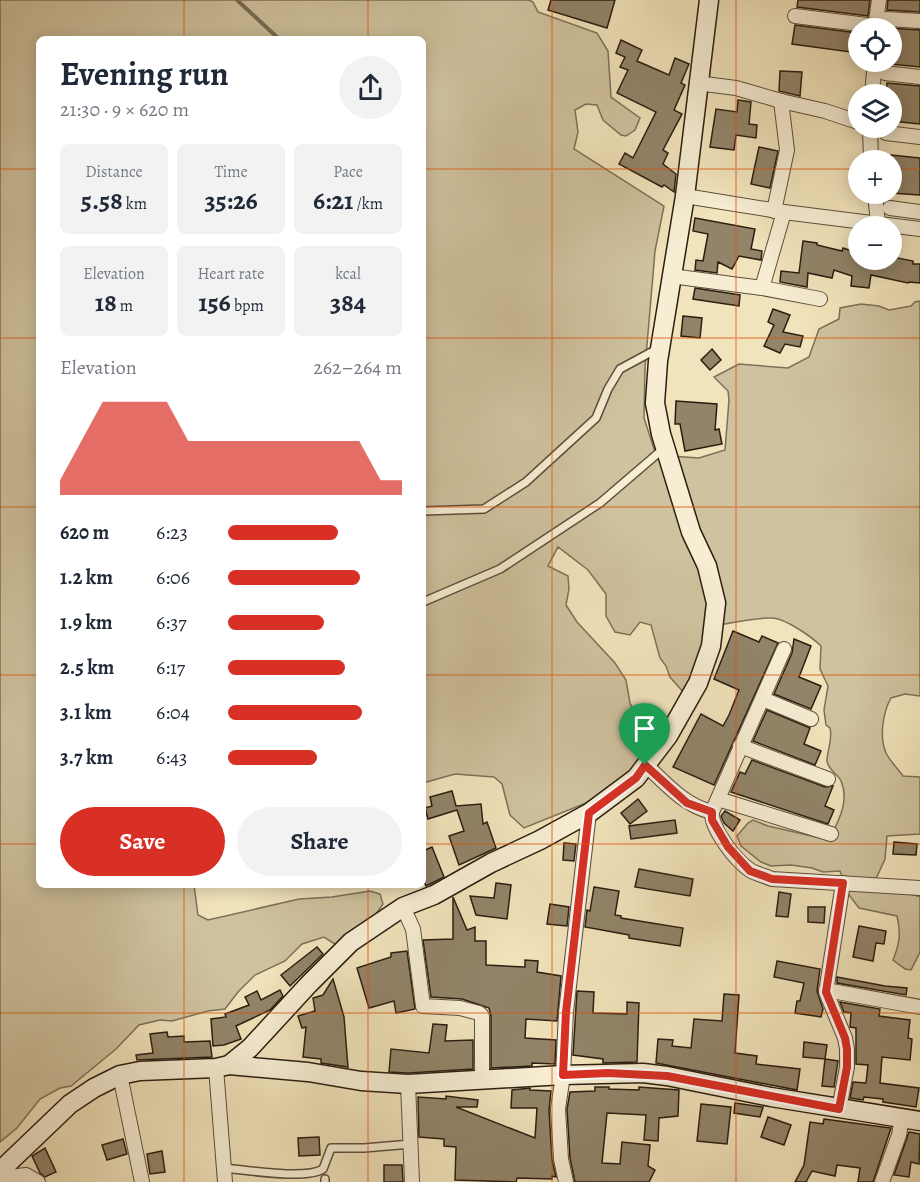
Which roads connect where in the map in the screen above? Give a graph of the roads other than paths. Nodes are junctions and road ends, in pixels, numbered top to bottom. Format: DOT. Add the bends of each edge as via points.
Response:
graph roads {
  1 [pos="707,0"];
  2 [pos="879,0"];
  3 [pos="795,16"];
  4 [pos="879,18"];
  5 [pos="848,21"];
  6 [pos="920,21"];
  7 [pos="902,22"];
  8 [pos="885,73"];
  9 [pos="920,77"];
  10 [pos="697,83"];
  11 [pos="781,102"];
  12 [pos="848,119"];
  13 [pos="902,135"];
  14 [pos="920,137"];
  15 [pos="684,196"];
  16 [pos="890,208"];
  17 [pos="779,212"];
  18 [pos="920,212"];
  19 [pos="848,220"];
  20 [pos="902,227"];
  21 [pos="920,230"];
  22 [pos="671,276"];
  23 [pos="762,288"];
  24 [pos="819,299"];
  25 [pos="660,348"];
  26 [pos="665,447"];
  27 [pos="426,511"];
  28 [pos="426,601"];
  29 [pos="784,649"];
  30 [pos="763,699"];
  31 [pos="811,719"];
  32 [pos="740,746"];
  33 [pos="645,765"];
  34 [pos="828,779"];
  35 [pos="715,806"];
  36 [pos="589,813"];
  37 [pos="831,834"];
  38 [pos="843,883"];
  39 [pos="920,888"];
  40 [pos="403,907"];
  41 [pos="826,990"];
  42 [pos="920,1007"];
  43 [pos="250,1048"];
  44 [pos="223,1067"];
  45 [pos="253,1068"];
  46 [pos="120,1075"];
  47 [pos="563,1075"];
  48 [pos="482,1080"];
  49 [pos="408,1084"];
  50 [pos="839,1109"];
  51 [pos="911,1120"];
  52 [pos="411,1144"];
  53 [pos="0,1171"];
  54 [pos="225,1175"];
  55 [pos="0,1178"];
  56 [pos="38,1182"];
  57 [pos="142,1182"];
  58 [pos="412,1182"];
  59 [pos="566,1182"];
  60 [pos="882,1182"];
  1 -- 10 [label="main road"];
  2 -- 4 [label="street"];
  3 -- 5 [label="street"];
  6 -- 7 [label="street"];
  8 -- 9 [label="street"];
  10 -- 11 [label="street" via="736,88"];
  10 -- 15 [label="main road"];
  11 -- 12 [label="street"];
  11 -- 17 [label="street" via="787,150"];
  13 -- 14 [label="street"];
  15 -- 17 [label="street"];
  15 -- 22 [label="main road"];
  16 -- 18 [label="street"];
  17 -- 19 [label="street"];
  17 -- 23 [label="street"];
  20 -- 21 [label="street"];
  22 -- 23 [label="street"];
  22 -- 25 [label="main road"];
  23 -- 24 [label="street"];
  25 -- 26 [label="main road" via="655,403"];
  25 -- 27 [label="lane" via="620,369 596,418 526,482 484,509"];
  26 -- 28 [label="lane" via="600,503 500,569"];
  26 -- 33 [label="main road" via="716,603 711,646 698,683 668,736"];
  29 -- 30 [label="street"];
  30 -- 31 [label="street"];
  30 -- 32 [label="street"];
  32 -- 34 [label="street"];
  32 -- 35 [label="street"];
  33 -- 35 [label="street" via="687,803"];
  33 -- 36 [label="main road" via="636,778"];
  35 -- 37 [label="street"];
  35 -- 38 [label="street" via="712,820 728,847 750,871 772,879"];
  36 -- 40 [label="main road" via="434,895"];
  36 -- 47 [label="street" via="566,1012"];
  38 -- 39 [label="street"];
  38 -- 41 [label="street"];
  40 -- 43 [label="main road" via="351,942"];
  40 -- 48 [label="street" via="413,929 423,1006 460,1008 482,1016"];
  41 -- 42 [label="street"];
  41 -- 50 [label="street" via="847,1049"];
  43 -- 44 [label="main road"];
  43 -- 45 [label="main road"];
  44 -- 45 [label="main road"];
  44 -- 46 [label="main road"];
  44 -- 54 [label="street"];
  45 -- 49 [label="main road"];
  46 -- 53 [label="main road" via="70,1104"];
  46 -- 57 [label="street"];
  47 -- 48 [label="main road"];
  47 -- 50 [label="main road" via="667,1076"];
  47 -- 59 [label="street" via="558,1108"];
  48 -- 49 [label="main road"];
  49 -- 52 [label="street"];
  50 -- 51 [label="main road"];
  51 -- 60 [label="street" via="898,1136"];
  52 -- 54 [label="lane" via="331,1148 323,1169 308,1173"];
  52 -- 58 [label="street"];
  55 -- 56 [label="street" via="26,1175"];
}
